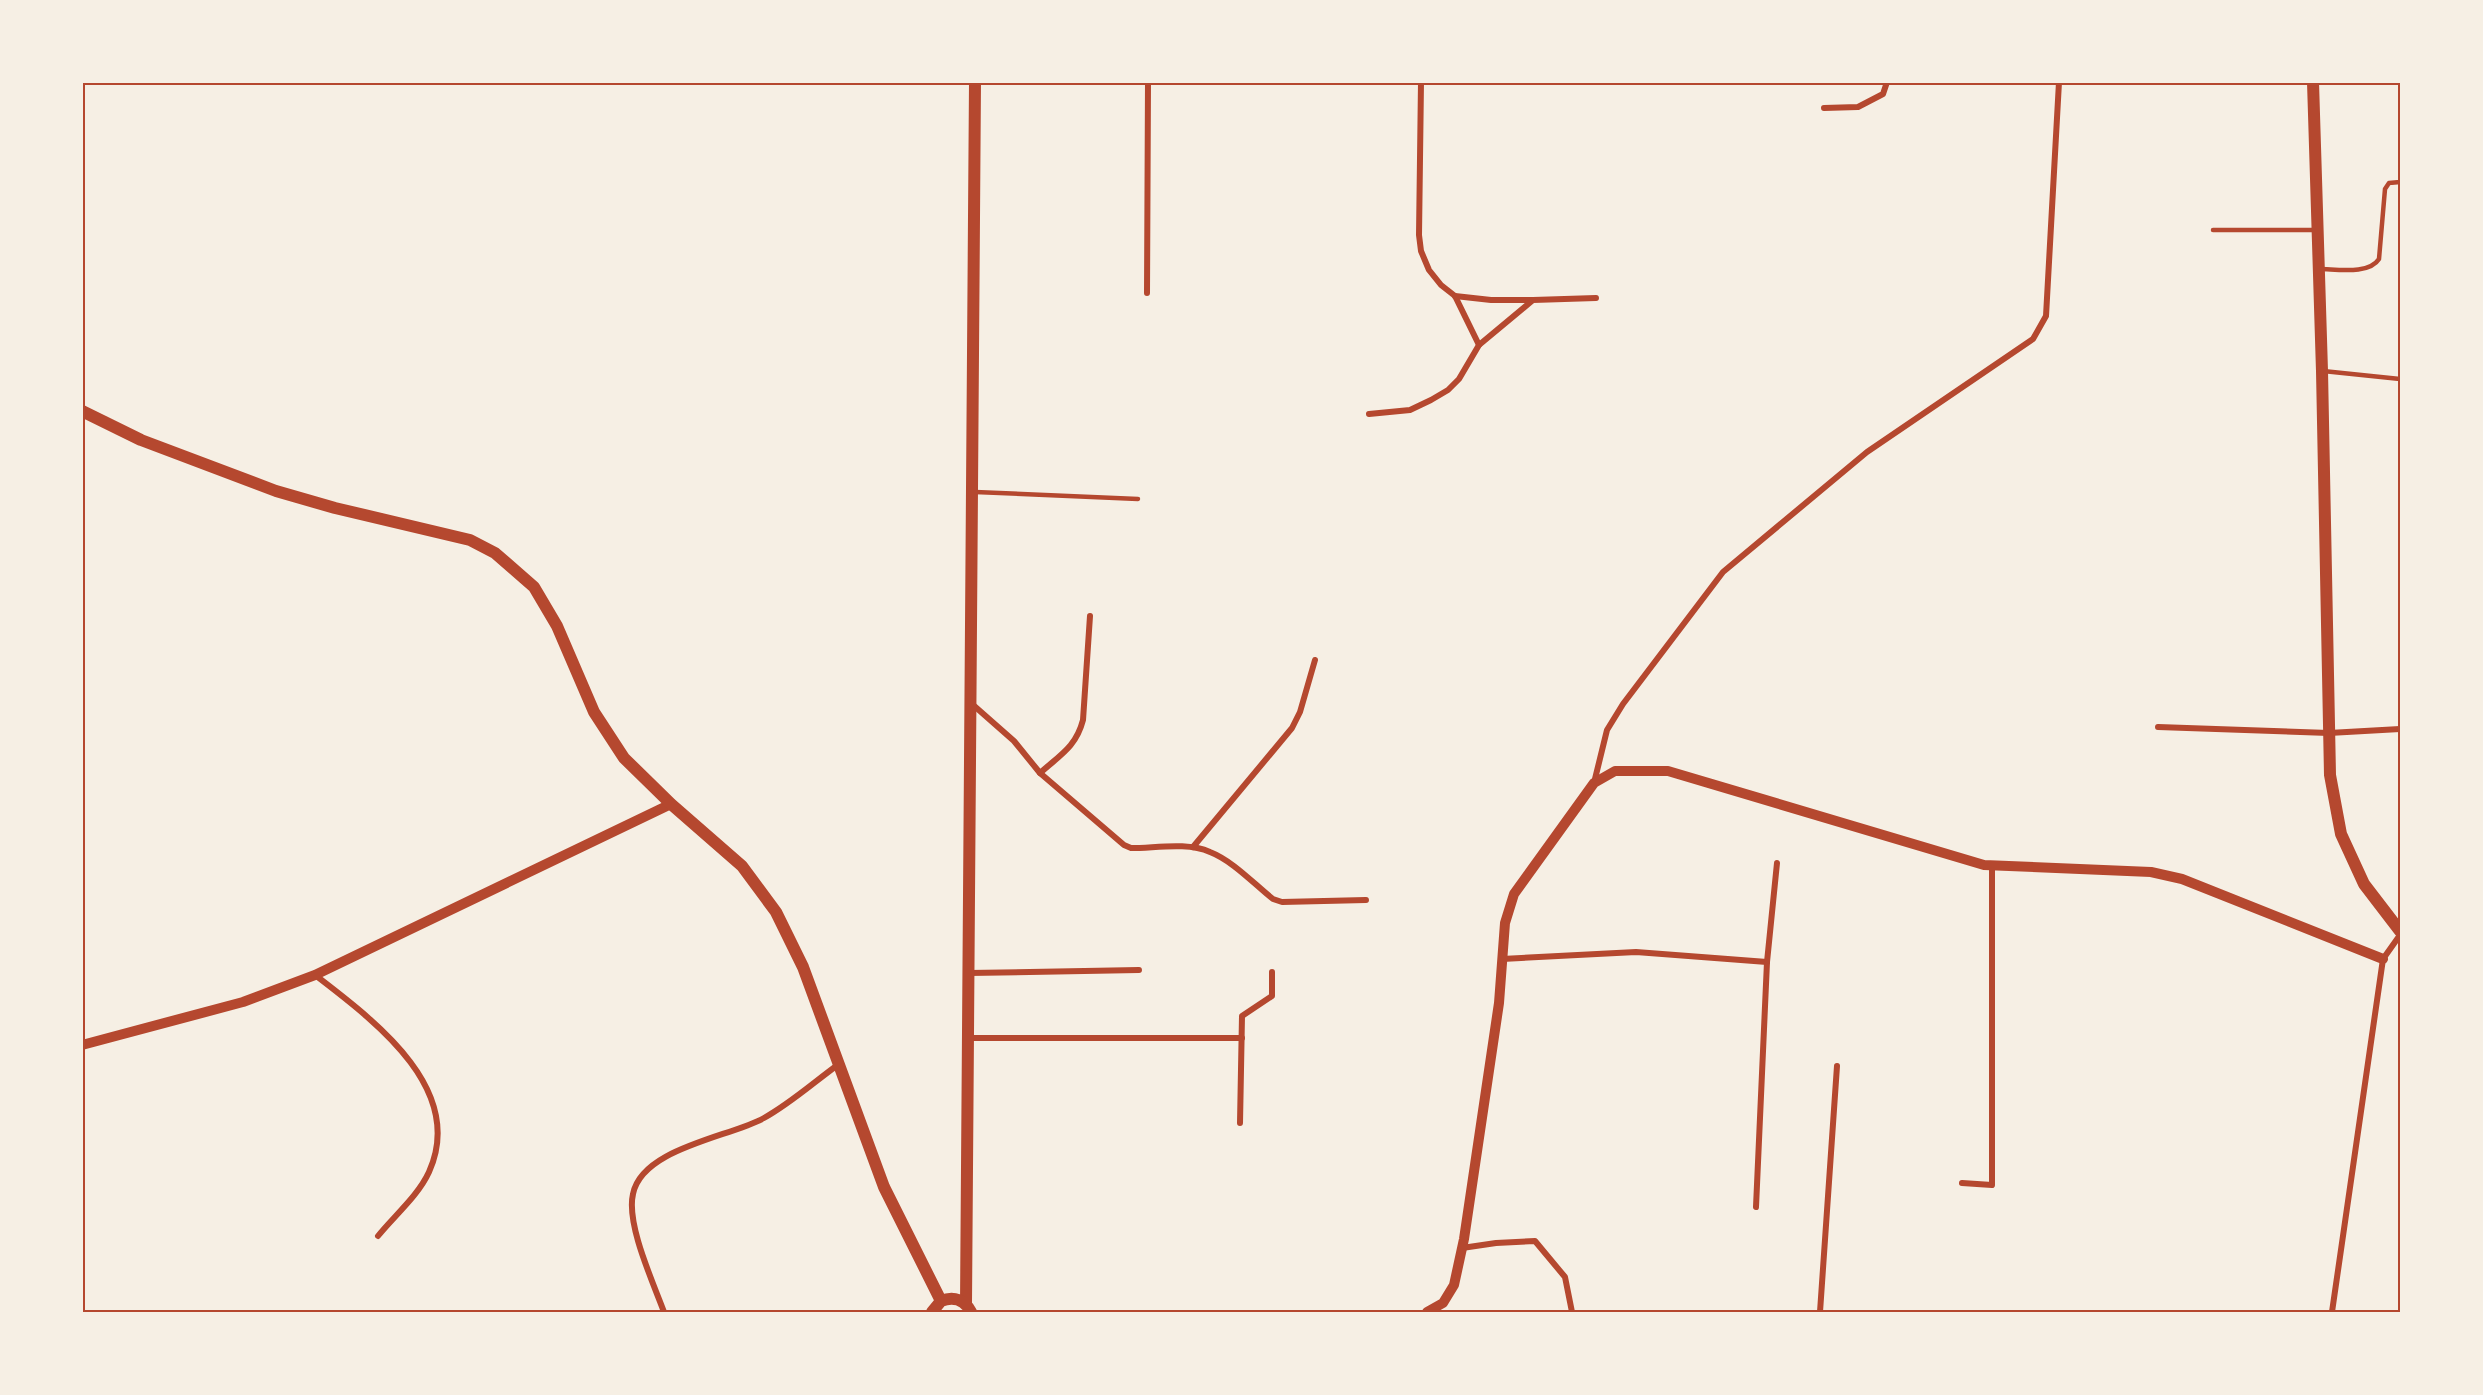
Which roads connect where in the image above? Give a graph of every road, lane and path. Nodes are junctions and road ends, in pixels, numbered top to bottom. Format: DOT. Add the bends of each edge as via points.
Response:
graph roads {
  1 [pos="975,82"];
  2 [pos="1148,82"];
  3 [pos="1421,82"];
  4 [pos="1887,82"];
  5 [pos="2059,82"];
  6 [pos="2313,82"];
  7 [pos="1824,108"];
  8 [pos="2400,182"];
  9 [pos="2213,230"];
  10 [pos="2318,230"];
  11 [pos="2319,269"];
  12 [pos="1147,293"];
  13 [pos="1455,296"];
  14 [pos="1596,298"];
  15 [pos="1533,300"];
  16 [pos="1479,345"];
  17 [pos="2322,370"];
  18 [pos="2400,380"];
  19 [pos="82,411"];
  20 [pos="1369,414"];
  21 [pos="972,492"];
  22 [pos="1138,499"];
  23 [pos="1090,616"];
  24 [pos="1315,660"];
  25 [pos="970,703"];
  26 [pos="2158,727"];
  27 [pos="2400,729"];
  28 [pos="2329,733"];
  29 [pos="1040,772"];
  30 [pos="1594,783"];
  31 [pos="671,804"];
  32 [pos="1193,847"];
  33 [pos="1777,863"];
  34 [pos="1992,866"];
  35 [pos="1366,900"];
  36 [pos="2400,933"];
  37 [pos="1502,959"];
  38 [pos="2382,959"];
  39 [pos="1767,962"];
  40 [pos="1139,970"];
  41 [pos="1272,972"];
  42 [pos="968,973"];
  43 [pos="315,975"];
  44 [pos="968,1038"];
  45 [pos="1242,1038"];
  46 [pos="82,1046"];
  47 [pos="839,1064"];
  48 [pos="1837,1066"];
  49 [pos="1240,1123"];
  50 [pos="1962,1183"];
  51 [pos="1756,1207"];
  52 [pos="378,1236"];
  53 [pos="1462,1248"];
  54 [pos="941,1301"];
  55 [pos="968,1308"];
  56 [pos="1445,1308"];
  57 [pos="664,1312"];
  58 [pos="932,1312"];
  59 [pos="1427,1312"];
  60 [pos="1572,1312"];
  61 [pos="1820,1312"];
  62 [pos="2332,1312"];
  1 -- 21 [label="main road"];
  2 -- 12 [label="street"];
  3 -- 13 [label="street" via="1421,250 1429,270"];
  4 -- 7 [label="street" via="1882,94 1858,107"];
  5 -- 30 [label="street" via="2046,316 2033,339 1867,452 1723,572 1607,730"];
  6 -- 10 [label="main road"];
  8 -- 11 [label="lane" via="2393,181 2385,189 2376,264 2366,268"];
  9 -- 10 [label="lane"];
  10 -- 11 [label="main road"];
  11 -- 17 [label="main road"];
  13 -- 15 [label="street"];
  13 -- 16 [label="street"];
  14 -- 15 [label="street"];
  15 -- 16 [label="street"];
  16 -- 20 [label="street" via="1448,390 1410,410"];
  17 -- 18 [label="lane"];
  17 -- 28 [label="main road"];
  19 -- 31 [label="main road" via="141,440 276,491 470,540 495,553 534,587 557,626 607,734 624,758"];
  21 -- 22 [label="lane"];
  21 -- 25 [label="main road"];
  23 -- 29 [label="street" via="1080,734 1073,745"];
  24 -- 32 [label="street" via="1292,728"];
  25 -- 29 [label="street" via="1014,741"];
  25 -- 42 [label="main road"];
  26 -- 28 [label="street"];
  27 -- 28 [label="street"];
  28 -- 36 [label="main road" via="2330,775 2342,834 2364,884"];
  29 -- 32 [label="street" via="1124,845"];
  30 -- 34 [label="street" via="1615,771 1668,771"];
  30 -- 37 [label="street" via="1514,894 1505,923"];
  31 -- 43 [label="street"];
  31 -- 47 [label="main road" via="742,866 776,912 803,967"];
  32 -- 35 [label="street" via="1222,858 1282,902"];
  33 -- 39 [label="street"];
  34 -- 38 [label="street" via="2151,872 2182,879"];
  34 -- 50 [label="street" via="1992,1185"];
  36 -- 38 [label="street"];
  37 -- 39 [label="street" via="1636,952"];
  37 -- 53 [label="street"];
  38 -- 62 [label="street"];
  39 -- 51 [label="street"];
  40 -- 42 [label="street"];
  41 -- 45 [label="street" via="1272,996 1242,1016"];
  42 -- 44 [label="main road"];
  43 -- 46 [label="street" via="243,1002"];
  43 -- 52 [label="street" via="389,1037 414,1065 435,1116 437,1149 428,1173"];
  44 -- 45 [label="street"];
  44 -- 55 [label="main road"];
  45 -- 49 [label="street"];
  47 -- 54 [label="main road" via="884,1187"];
  47 -- 57 [label="street" via="763,1119 676,1152 642,1176 633,1191 631,1209"];
  48 -- 61 [label="street"];
  53 -- 56 [label="street"];
  53 -- 60 [label="street" via="1535,1242 1565,1277"];
  54 -- 55 [label="main road" via="954,1298"];
  54 -- 58 [label="main road"];
  56 -- 59 [label="street"];
}
